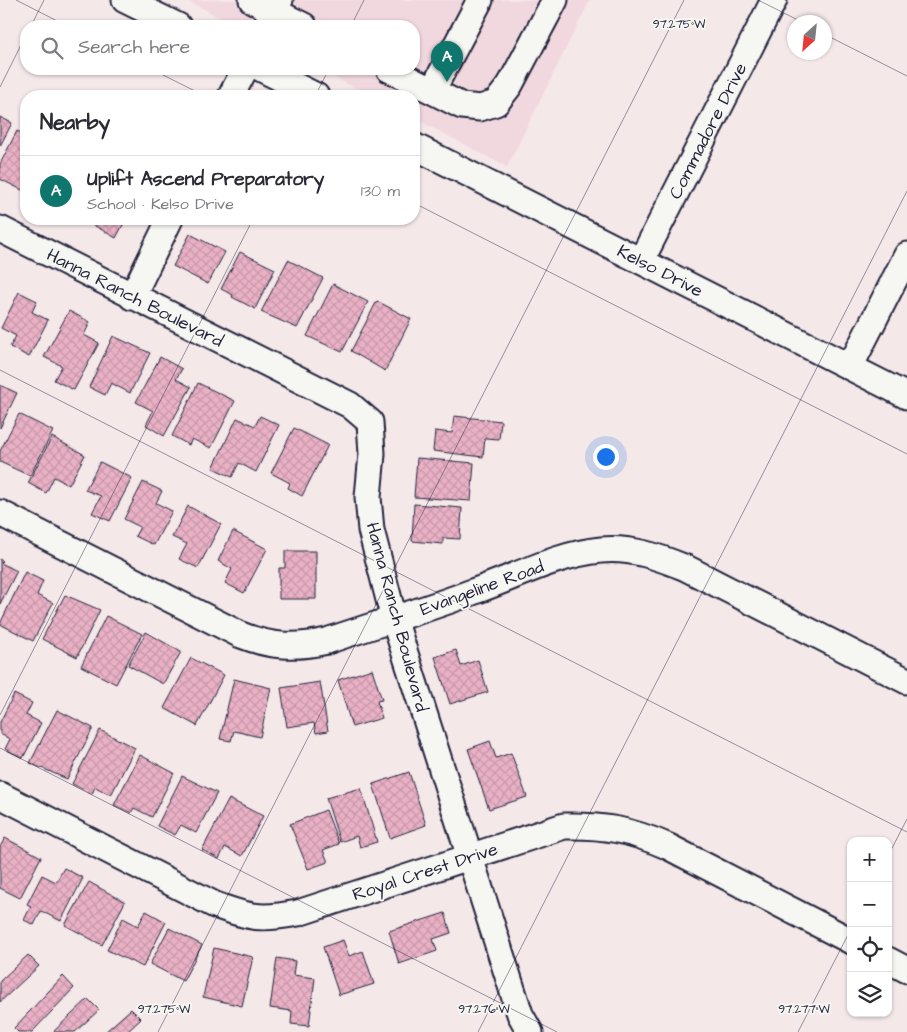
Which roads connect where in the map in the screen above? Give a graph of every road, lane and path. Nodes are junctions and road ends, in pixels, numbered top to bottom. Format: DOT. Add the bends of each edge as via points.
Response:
graph roads {
  1 [pos="125,0"];
  2 [pos="480,0"];
  3 [pos="555,0"];
  4 [pos="774,0"];
  5 [pos="268,9"];
  6 [pos="166,20"];
  7 [pos="291,20"];
  8 [pos="242,75"];
  9 [pos="274,75"];
  10 [pos="401,75"];
  11 [pos="234,90"];
  12 [pos="304,90"];
  13 [pos="432,91"];
  14 [pos="420,149"];
  15 [pos="167,225"];
  16 [pos="0,229"];
  17 [pos="907,255"];
  18 [pos="641,261"];
  19 [pos="132,297"];
  20 [pos="850,367"];
  21 [pos="907,396"];
  22 [pos="0,513"];
  23 [pos="394,619"];
  24 [pos="907,681"];
  25 [pos="0,795"];
  26 [pos="469,858"];
  27 [pos="847,939"];
  28 [pos="892,962"];
  29 [pos="907,970"];
  30 [pos="530,1032"];
  1 -- 6 [label="street"];
  2 -- 13 [label="street"];
  3 -- 13 [label="street" via="510,85 496,103 480,108 462,106"];
  4 -- 18 [label="street, Commadore Drive"];
  5 -- 7 [label="street"];
  8 -- 11 [label="street"];
  9 -- 12 [label="street"];
  10 -- 13 [label="street"];
  14 -- 18 [label="street, Kelso Drive"];
  15 -- 19 [label="street"];
  16 -- 19 [label="street, Hanna Ranch Boulevard"];
  17 -- 20 [label="street"];
  18 -- 20 [label="street, Kelso Drive"];
  19 -- 23 [label="street, Hanna Ranch Boulevard" via="350,405 370,422 372,454 368,496 371,530"];
  20 -- 21 [label="street, Kelso Drive"];
  22 -- 23 [label="street, Evangeline Road" via="257,641 290,647 307,645"];
  23 -- 24 [label="street, Evangeline Road" via="576,554 628,551 655,556 686,568"];
  23 -- 26 [label="street, Hanna Ranch Boulevard"];
  25 -- 26 [label="street, Royal Crest Drive" via="215,905 242,915 268,919 298,913"];
  26 -- 27 [label="street, Royal Crest Drive" via="564,826 612,827 667,846"];
  26 -- 30 [label="street, Hanna Ranch Boulevard" via="520,1014"];
  28 -- 29 [label="street"];
}
